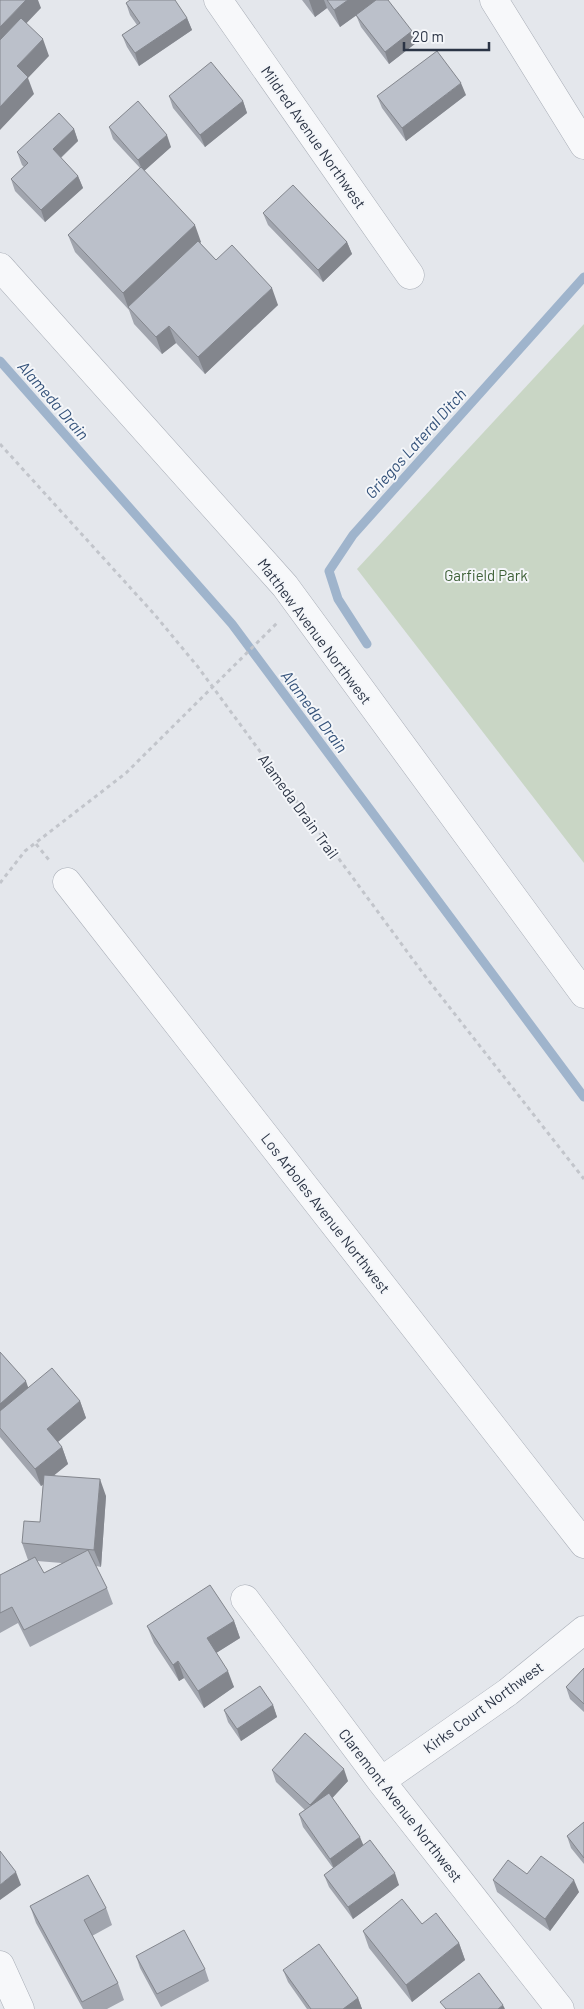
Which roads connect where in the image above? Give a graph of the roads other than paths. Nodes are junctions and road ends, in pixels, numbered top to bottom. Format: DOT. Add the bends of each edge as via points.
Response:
graph roads {
  1 [pos="218,0"];
  2 [pos="497,4"];
  3 [pos="584,146"];
  4 [pos="0,267"];
  5 [pos="410,275"];
  6 [pos="67,882"];
  7 [pos="584,994"];
  8 [pos="584,1544"];
  9 [pos="245,1599"];
  10 [pos="584,1630"];
  11 [pos="380,1781"];
  12 [pos="0,1964"];
  13 [pos="20,2009"];
  14 [pos="560,2009"];
  1 -- 5 [label="street, Mildred Avenue Northwest"];
  2 -- 3 [label="street"];
  4 -- 7 [label="street, Matthew Avenue Northwest" via="285,586"];
  6 -- 8 [label="street, Los Arboles Avenue Northwest"];
  9 -- 11 [label="street, Claremont Avenue Northwest"];
  10 -- 11 [label="street, Kirks Court Northwest" via="508,1692"];
  11 -- 14 [label="street, Claremont Avenue Northwest"];
  12 -- 13 [label="street"];
}
